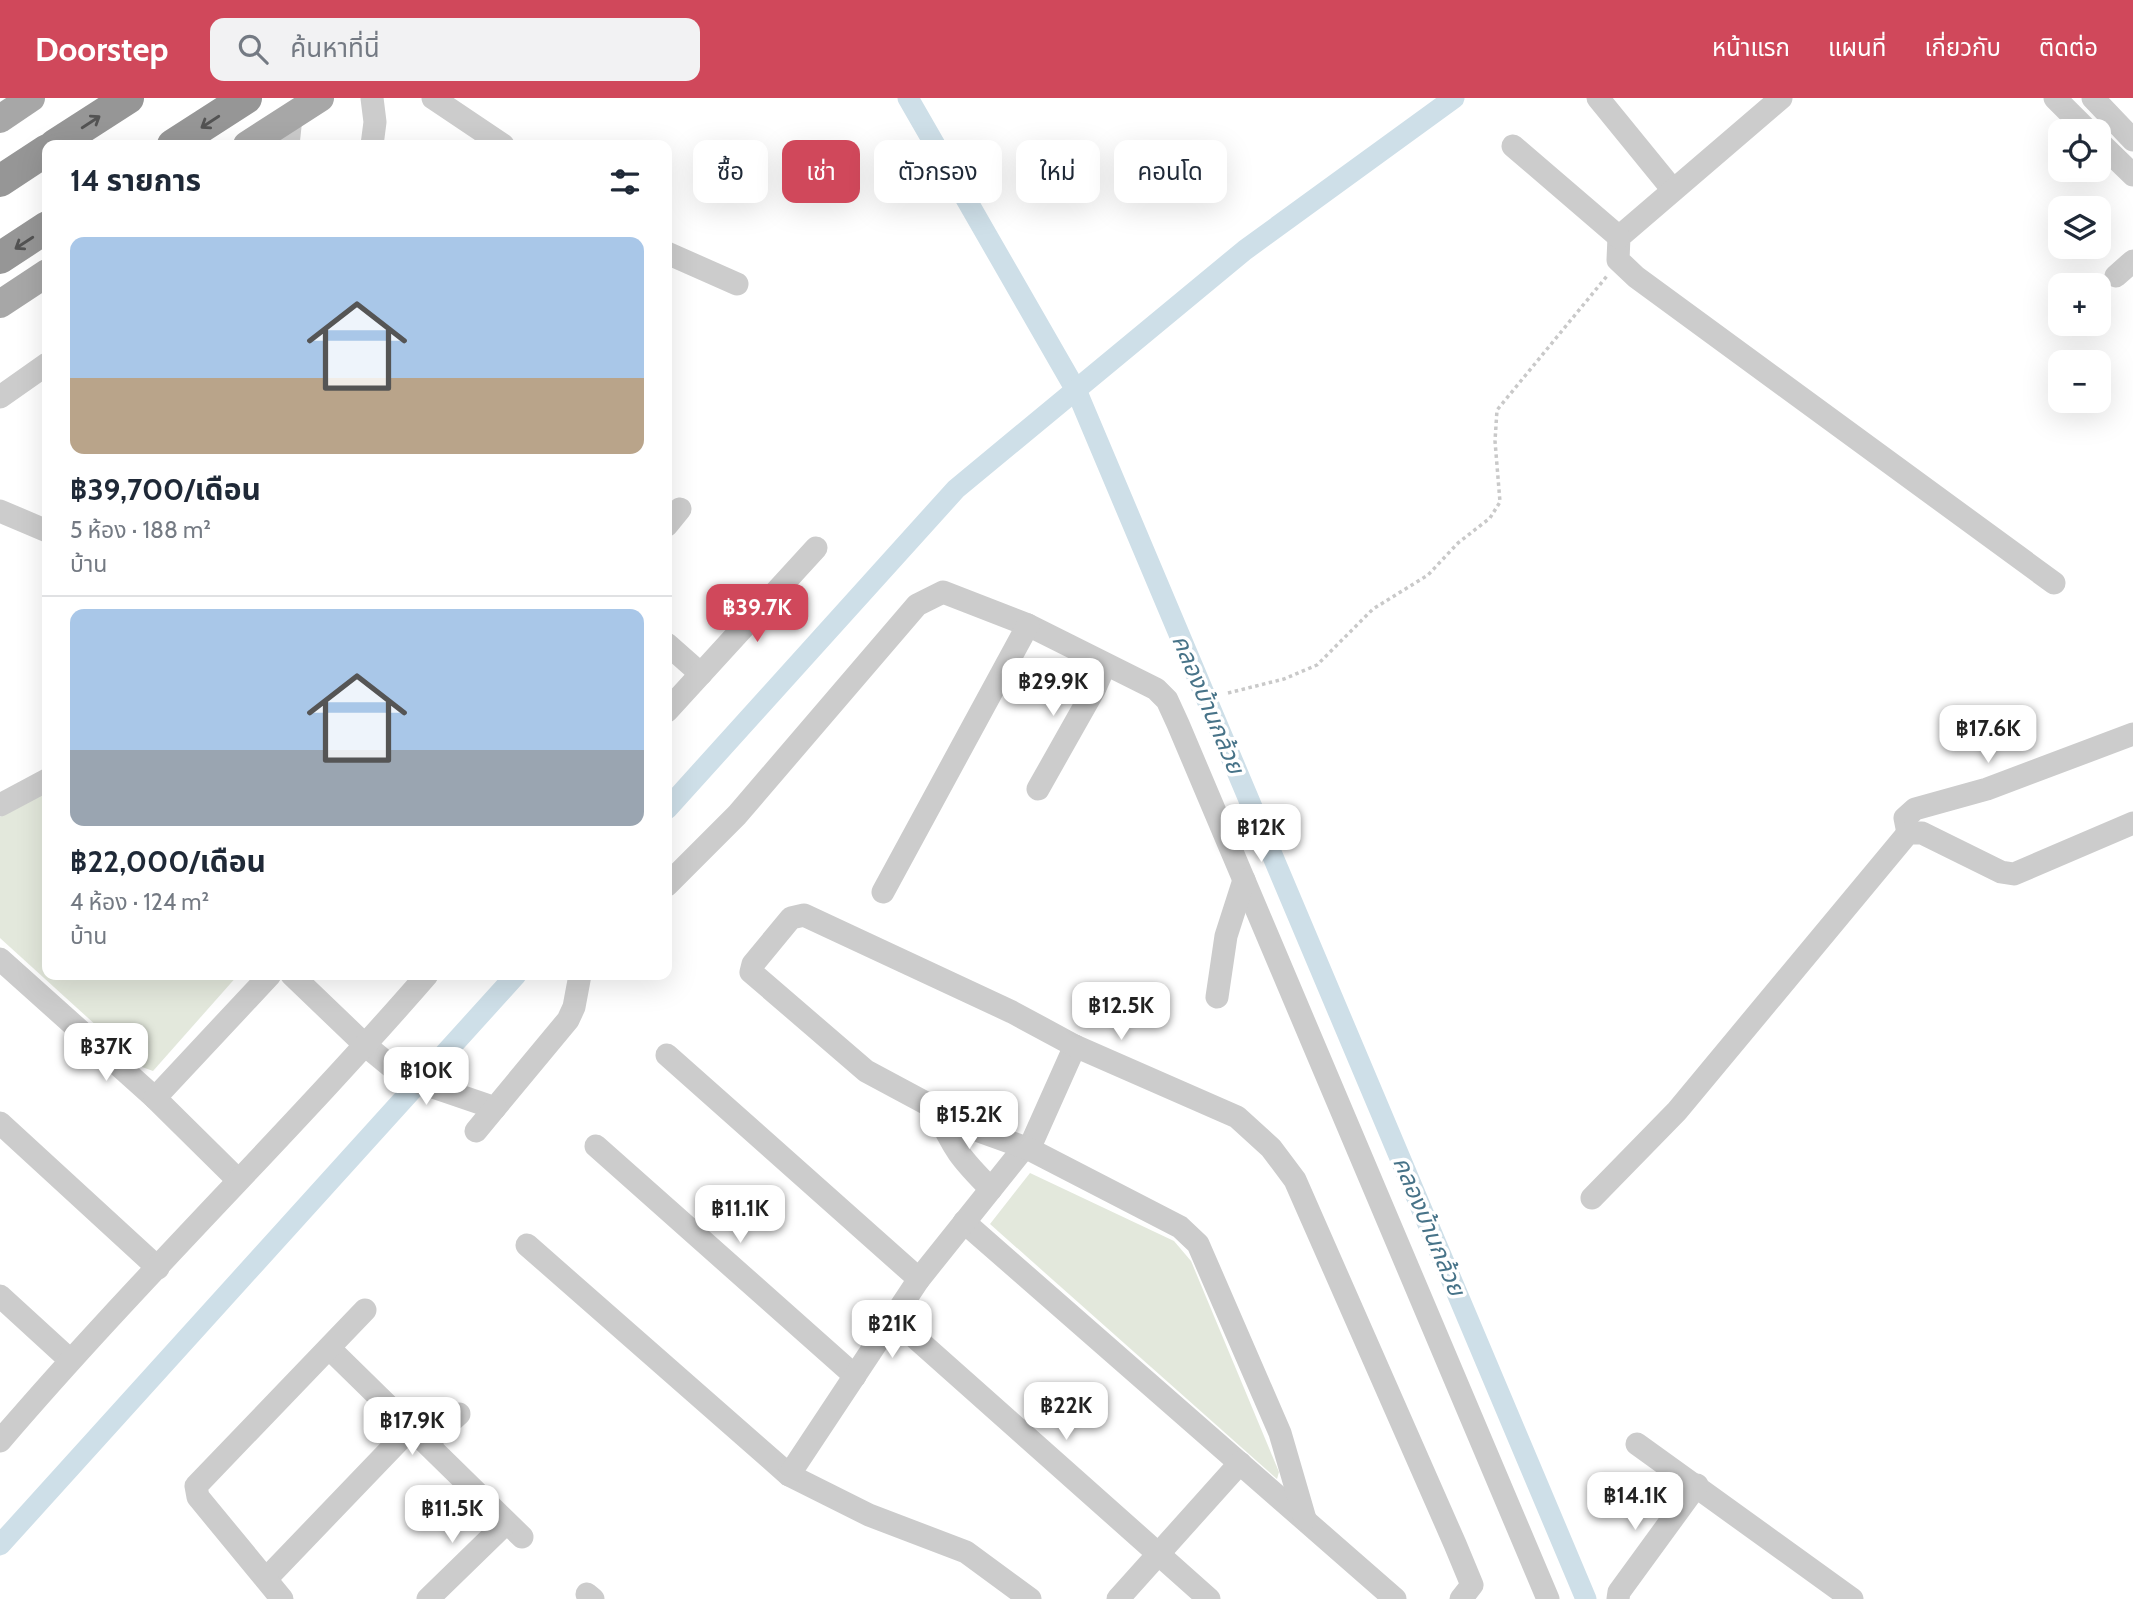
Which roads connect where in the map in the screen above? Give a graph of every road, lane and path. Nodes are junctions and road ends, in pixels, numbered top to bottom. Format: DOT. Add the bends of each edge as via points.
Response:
graph roads {
  1 [pos="31,98"];
  2 [pos="128,98"];
  3 [pos="246,98"];
  4 [pos="320,98"];
  5 [pos="372,98"];
  6 [pos="433,98"];
  7 [pos="1598,98"];
  8 [pos="1781,98"];
  9 [pos="2055,98"];
  10 [pos="2093,98"];
  11 [pos="291,117"];
  12 [pos="0,119"];
  13 [pos="2076,119"];
  14 [pos="63,140"];
  15 [pos="181,140"];
  16 [pos="255,140"];
  17 [pos="289,140"];
  18 [pos="373,140"];
  19 [pos="496,140"];
  20 [pos="2133,140"];
  21 [pos="1513,146"];
  22 [pos="42,153"];
  23 [pos="2111,154"];
  24 [pos="2133,175"];
  25 [pos="0,181"];
  26 [pos="1673,190"];
  27 [pos="42,230"];
  28 [pos="1618,248"];
  29 [pos="672,255"];
  30 [pos="0,258"];
  31 [pos="42,276"];
  32 [pos="737,284"];
  33 [pos="0,304"];
  34 [pos="42,368"];
  35 [pos="0,397"];
  36 [pos="0,510"];
  37 [pos="42,529"];
  38 [pos="816,548"];
  39 [pos="2053,583"];
  40 [pos="1028,625"];
  41 [pos="672,648"];
  42 [pos="1105,665"];
  43 [pos="701,674"];
  44 [pos="1228,692"];
  45 [pos="672,706"];
  46 [pos="2133,734"];
  47 [pos="42,783"];
  48 [pos="1038,789"];
  49 [pos="0,805"];
  50 [pos="2133,822"];
  51 [pos="1908,833"];
  52 [pos="672,880"];
  53 [pos="1244,880"];
  54 [pos="883,892"];
  55 [pos="0,959"];
  56 [pos="265,980"];
  57 [pos="297,980"];
  58 [pos="423,980"];
  59 [pos="579,980"];
  60 [pos="1217,997"];
  61 [pos="365,1045"];
  62 [pos="1075,1046"];
  63 [pos="667,1055"];
  64 [pos="155,1098"];
  65 [pos="495,1108"];
  66 [pos="936,1109"];
  67 [pos="0,1123"];
  68 [pos="476,1131"];
  69 [pos="596,1146"];
  70 [pos="1026,1149"];
  71 [pos="238,1180"];
  72 [pos="991,1189"];
  73 [pos="1592,1198"];
  74 [pos="964,1222"];
  75 [pos="527,1245"];
  76 [pos="158,1268"];
  77 [pos="919,1279"];
  78 [pos="0,1296"];
  79 [pos="365,1310"];
  80 [pos="894,1318"];
  81 [pos="329,1348"];
  82 [pos="70,1360"];
  83 [pos="855,1376"];
  84 [pos="459,1414"];
  85 [pos="420,1435"];
  86 [pos="0,1441"];
  87 [pos="1637,1444"];
  88 [pos="1240,1462"];
  89 [pos="789,1475"];
  90 [pos="1697,1485"];
  91 [pos="1306,1519"];
  92 [pos="1158,1554"];
  93 [pos="266,1579"];
  94 [pos="282,1599"];
  95 [pos="428,1599"];
  96 [pos="1030,1599"];
  97 [pos="1118,1599"];
  98 [pos="1209,1599"];
  99 [pos="1395,1599"];
  100 [pos="1461,1599"];
  101 [pos="1548,1599"];
  102 [pos="1618,1599"];
  103 [pos="1852,1599"];
  1 -- 12 [label="main road"];
  14 -- 2 [label="highway, one-way"];
  3 -- 15 [label="highway, one-way"];
  4 -- 11 [label="main road"];
  5 -- 18 [label="street"];
  6 -- 19 [label="street"];
  7 -- 26 [label="street"];
  8 -- 26 [label="street"];
  9 -- 13 [label="street"];
  10 -- 20 [label="street"];
  11 -- 16 [label="main road"];
  11 -- 17 [label="street"];
  21 -- 28 [label="street"];
  22 -- 25 [label="highway"];
  23 -- 24 [label="street"];
  26 -- 28 [label="street"];
  27 -- 30 [label="highway, one-way"];
  28 -- 39 [label="street" via="1636,278"];
  28 -- 44 [label="path" via="1497,410 1500,502 1490,518 1453,547 1428,575 1373,609 1317,665 1284,680"];
  29 -- 32 [label="street"];
  31 -- 33 [label="main road"];
  34 -- 35 [label="street"];
  36 -- 37 [label="street"];
  38 -- 43 [label="street"];
  40 -- 42 [label="street"];
  40 -- 52 [label="street" via="943,593 917,605 737,816"];
  40 -- 54 [label="street"];
  41 -- 43 [label="street"];
  42 -- 48 [label="street"];
  42 -- 53 [label="street" via="1167,699"];
  43 -- 45 [label="street"];
  46 -- 51 [label="street" via="1987,789 1915,809 1905,818"];
  47 -- 49 [label="street"];
  50 -- 51 [label="street" via="2014,874 1922,834"];
  51 -- 73 [label="street" via="1677,1111"];
  53 -- 60 [label="street" via="1226,936"];
  53 -- 101 [label="street"];
  55 -- 64 [label="street"];
  56 -- 64 [label="street"];
  57 -- 61 [label="street"];
  58 -- 61 [label="street"];
  59 -- 65 [label="street" via="568,1020"];
  61 -- 65 [label="street" via="404,1077"];
  61 -- 71 [label="street"];
  62 -- 66 [label="street" via="804,915 791,918 753,964 753,976 866,1071"];
  62 -- 70 [label="street"];
  62 -- 100 [label="street" via="1237,1117 1271,1148 1296,1180 1472,1585"];
  63 -- 77 [label="street"];
  64 -- 71 [label="street"];
  65 -- 68 [label="street"];
  66 -- 70 [label="street"];
  66 -- 72 [label="street" via="950,1143"];
  67 -- 76 [label="street"];
  69 -- 83 [label="street"];
  70 -- 72 [label="street"];
  70 -- 91 [label="street" via="1180,1227 1198,1244 1280,1433"];
  71 -- 76 [label="street"];
  72 -- 74 [label="street"];
  74 -- 77 [label="street"];
  74 -- 88 [label="street"];
  75 -- 89 [label="street"];
  76 -- 82 [label="street"];
  77 -- 80 [label="street"];
  78 -- 82 [label="street"];
  79 -- 81 [label="street"];
  80 -- 83 [label="street"];
  80 -- 92 [label="street"];
  81 -- 85 [label="street"];
  81 -- 93 [label="street" via="196,1486 198,1497"];
  82 -- 86 [label="street"];
  83 -- 89 [label="street"];
  84 -- 85 [label="street"];
  85 -- 93 [label="street"];
  85 -- 95 [label="street" via="514,1530"];
  87 -- 90 [label="street"];
  88 -- 91 [label="street"];
  88 -- 92 [label="street"];
  89 -- 96 [label="street" via="869,1515 966,1552"];
  90 -- 102 [label="street"];
  90 -- 103 [label="street"];
  91 -- 99 [label="street"];
  92 -- 97 [label="street"];
  92 -- 98 [label="street"];
  93 -- 94 [label="street"];
}
